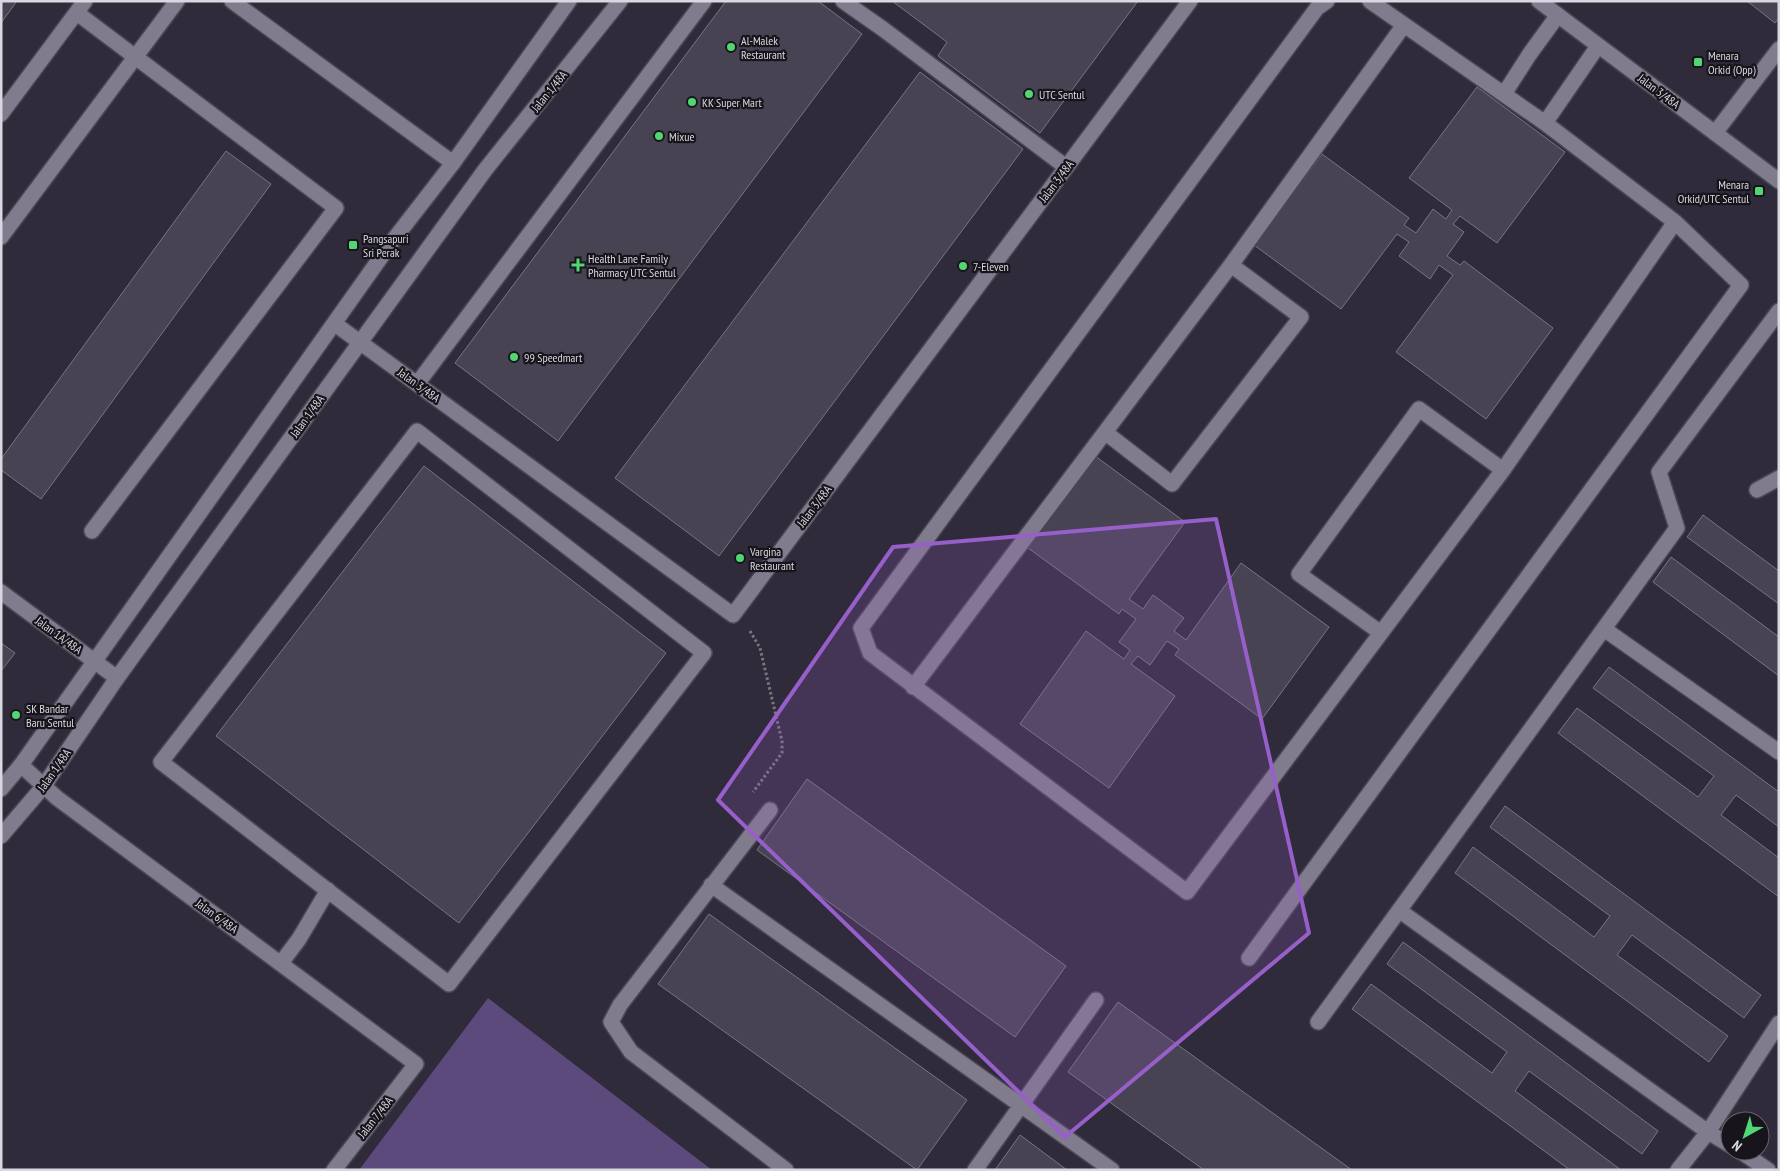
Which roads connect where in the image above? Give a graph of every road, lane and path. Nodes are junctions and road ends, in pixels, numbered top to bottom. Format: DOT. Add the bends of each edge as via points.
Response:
graph roads {
  1 [pos="177,1"];
  2 [pos="232,1"];
  3 [pos="569,1"];
  4 [pos="704,1"];
  5 [pos="843,1"];
  6 [pos="1190,1"];
  7 [pos="1327,1"];
  8 [pos="1370,1"];
  9 [pos="1539,1"];
  10 [pos="616,3"];
  11 [pos="81,7"];
  12 [pos="1558,15"];
  13 [pos="1404,26"];
  14 [pos="1598,46"];
  15 [pos="1779,50"];
  16 [pos="136,57"];
  17 [pos="1504,94"];
  18 [pos="1,114"];
  19 [pos="1545,123"];
  20 [pos="1715,133"];
  21 [pos="453,163"];
  22 [pos="1066,167"];
  23 [pos="1779,181"];
  24 [pos="1676,222"];
  25 [pos="1,237"];
  26 [pos="1231,265"];
  27 [pos="1779,311"];
  28 [pos="335,324"];
  29 [pos="361,343"];
  30 [pos="417,384"];
  31 [pos="1106,433"];
  32 [pos="1503,470"];
  33 [pos="1779,478"];
  34 [pos="1757,490"];
  35 [pos="92,531"];
  36 [pos="1,592"];
  37 [pos="733,615"];
  38 [pos="1604,629"];
  39 [pos="1381,632"];
  40 [pos="94,661"];
  41 [pos="117,678"];
  42 [pos="913,687"];
  43 [pos="1779,752"];
  44 [pos="21,765"];
  45 [pos="43,787"];
  46 [pos="1,788"];
  47 [pos="770,810"];
  48 [pos="1,836"];
  49 [pos="711,885"];
  50 [pos="328,890"];
  51 [pos="1400,910"];
  52 [pos="1248,958"];
  53 [pos="281,963"];
  54 [pos="1096,1000"];
  55 [pos="1318,1022"];
  56 [pos="1779,1024"];
  57 [pos="416,1064"];
  58 [pos="1021,1106"];
  59 [pos="1708,1132"];
  60 [pos="1720,1139"];
  61 [pos="1757,1161"];
  62 [pos="1770,1169"];
  63 [pos="334,1170"];
  64 [pos="786,1170"];
  65 [pos="975,1170"];
  66 [pos="1112,1170"];
  67 [pos="1678,1170"];
  1 -- 16 [label="street"];
  2 -- 21 [label="street"];
  3 -- 21 [label="street"];
  4 -- 30 [label="street"];
  5 -- 22 [label="street"];
  6 -- 22 [label="street, Jalan 3/48A"];
  7 -- 42 [label="street" via="1317,8 861,628 870,653"];
  8 -- 13 [label="street"];
  9 -- 12 [label="street, Jalan 3/48A"];
  10 -- 29 [label="street, Jalan 1/48A" via="485,170"];
  11 -- 16 [label="street"];
  11 -- 18 [label="street"];
  12 -- 14 [label="street, Jalan 3/48A"];
  12 -- 17 [label="street"];
  13 -- 17 [label="street"];
  13 -- 26 [label="street"];
  14 -- 19 [label="street"];
  14 -- 20 [label="street, Jalan 3/48A"];
  15 -- 20 [label="street"];
  16 -- 25 [label="street"];
  16 -- 35 [label="street" via="336,208"];
  17 -- 19 [label="street"];
  19 -- 24 [label="street"];
  20 -- 23 [label="street, Jalan 3/48A"];
  21 -- 28 [label="street" via="391,243"];
  22 -- 37 [label="street, Jalan 3/48A"];
  24 -- 32 [label="street"];
  24 -- 52 [label="street" via="1741,285"];
  26 -- 31 [label="street"];
  26 -- 31 [label="street" via="1301,317 1172,484"];
  27 -- 38 [label="street" via="1659,472 1678,528"];
  28 -- 29 [label="street, Jalan 3/48A"];
  28 -- 40 [label="street"];
  29 -- 30 [label="street, Jalan 3/48A"];
  29 -- 41 [label="street, Jalan 1/48A"];
  30 -- 37 [label="street, Jalan 3/48A"];
  31 -- 42 [label="street"];
  32 -- 39 [label="street"];
  32 -- 39 [label="street" via="1419,409 1299,574"];
  33 -- 34 [label="street"];
  36 -- 40 [label="street, Jalan 1A/48A"];
  37 -- 47 [label="path" via="750,631 760,648 781,733 782,753 750,794"];
  38 -- 43 [label="street"];
  38 -- 51 [label="street"];
  39 -- 42 [label="street" via="1187,892"];
  40 -- 41 [label="street, Jalan 1A/48A"];
  40 -- 44 [label="street"];
  41 -- 45 [label="street, Jalan 1/48A"];
  44 -- 45 [label="street, Jalan 6/48A"];
  44 -- 46 [label="street"];
  45 -- 48 [label="street, Jalan 1/48A"];
  45 -- 53 [label="street, Jalan 6/48A"];
  47 -- 49 [label="street"];
  49 -- 58 [label="street"];
  49 -- 64 [label="street" via="620,1005 612,1022 631,1052"];
  50 -- 50 [label="street" via="161,762 417,431 704,653 449,984"];
  50 -- 53 [label="street"];
  51 -- 55 [label="street"];
  51 -- 59 [label="street"];
  53 -- 57 [label="street, Jalan 6/48A"];
  54 -- 58 [label="street"];
  56 -- 59 [label="street"];
  57 -- 63 [label="street, Jalan 7/48A"];
  58 -- 65 [label="street"];
  58 -- 66 [label="street"];
  59 -- 60 [label="street"];
  59 -- 67 [label="street"];
  61 -- 62 [label="street"];
}
